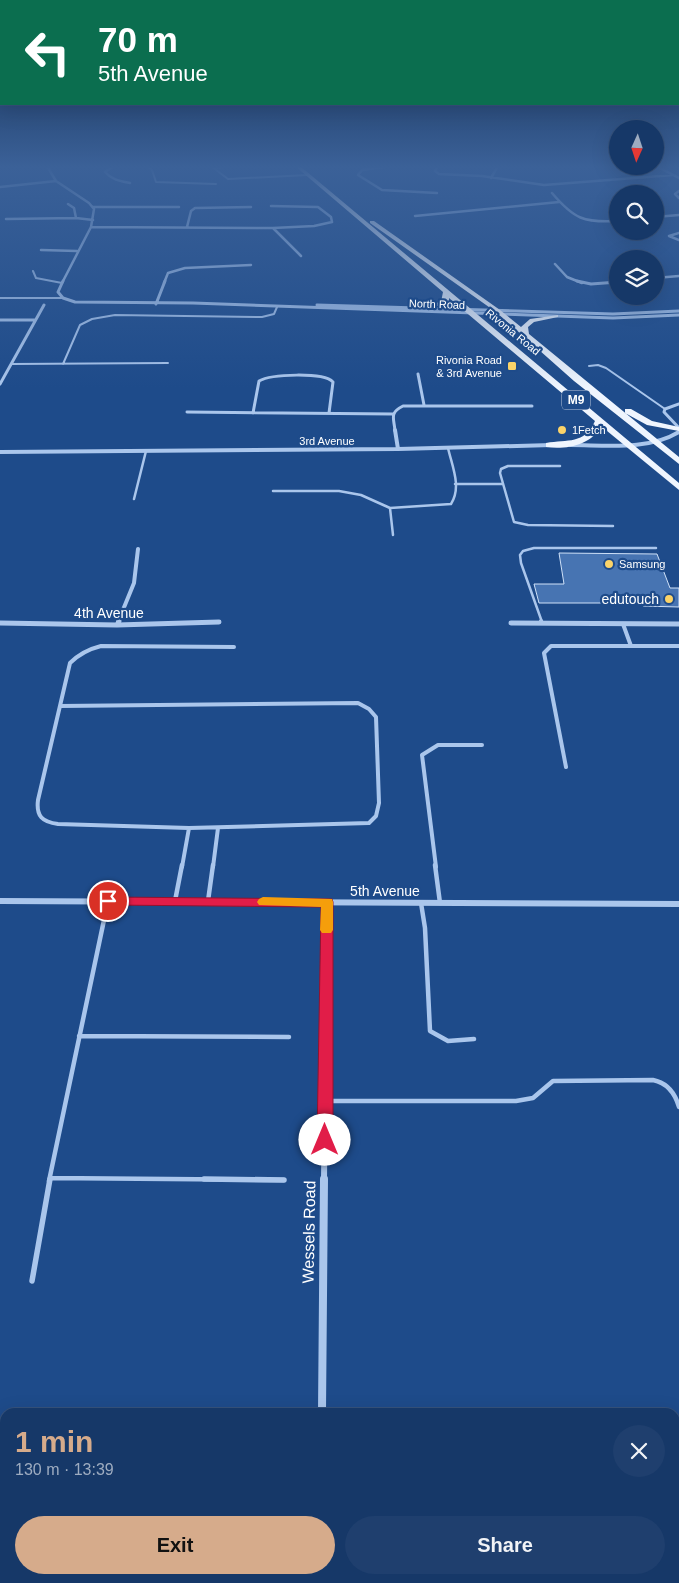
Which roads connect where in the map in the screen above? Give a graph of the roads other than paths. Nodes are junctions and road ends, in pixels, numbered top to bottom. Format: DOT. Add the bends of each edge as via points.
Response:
graph roads {
  1 [pos="83,240"];
  2 [pos="285,240"];
  3 [pos="385,240"];
  4 [pos="398,240"];
  5 [pos="41,250"];
  6 [pos="77,251"];
  7 [pos="301,256"];
  8 [pos="555,264"];
  9 [pos="251,265"];
  10 [pos="33,271"];
  11 [pos="679,276"];
  12 [pos="664,277"];
  13 [pos="62,283"];
  14 [pos="609,283"];
  15 [pos="446,291"];
  16 [pos="0,298"];
  17 [pos="63,298"];
  18 [pos="156,304"];
  19 [pos="194,304"];
  20 [pos="44,305"];
  21 [pos="277,307"];
  22 [pos="416,308"];
  23 [pos="470,312"];
  24 [pos="501,313"];
  25 [pos="679,313"];
  26 [pos="556,316"];
  27 [pos="0,320"];
  28 [pos="35,320"];
  29 [pos="526,334"];
  30 [pos="168,363"];
  31 [pos="11,364"];
  32 [pos="63,364"];
  33 [pos="589,366"];
  34 [pos="6,372"];
  35 [pos="0,373"];
  36 [pos="418,374"];
  37 [pos="578,379"];
  38 [pos="0,384"];
  39 [pos="679,404"];
  40 [pos="424,405"];
  41 [pos="532,406"];
  42 [pos="665,409"];
  43 [pos="188,412"];
  44 [pos="252,413"];
  45 [pos="329,413"];
  46 [pos="393,414"];
  47 [pos="599,421"];
  48 [pos="679,430"];
  49 [pos="654,441"];
  50 [pos="549,445"];
  51 [pos="630,446"];
  52 [pos="448,448"];
  53 [pos="398,449"];
  54 [pos="146,451"];
  55 [pos="0,452"];
  56 [pos="679,461"];
  57 [pos="560,466"];
  58 [pos="455,484"];
  59 [pos="503,484"];
  60 [pos="679,487"];
  61 [pos="273,491"];
  62 [pos="134,499"];
  63 [pos="390,508"];
  64 [pos="612,526"];
  65 [pos="394,535"];
  66 [pos="656,548"];
  67 [pos="138,549"];
  68 [pos="219,622"];
  69 [pos="0,623"];
  70 [pos="511,623"];
  71 [pos="542,623"];
  72 [pos="623,624"];
  73 [pos="679,624"];
  74 [pos="117,625"];
  75 [pos="631,646"];
  76 [pos="679,646"];
  77 [pos="234,647"];
  78 [pos="60,706"];
  79 [pos="482,745"];
  80 [pos="566,767"];
  81 [pos="189,828"];
  82 [pos="218,828"];
  83 [pos="0,901"];
  84 [pos="108,901"];
  85 [pos="175,901"];
  86 [pos="208,901"];
  87 [pos="327,902"];
  88 [pos="421,903"];
  89 [pos="440,903"];
  90 [pos="679,904"];
  91 [pos="79,1036"];
  92 [pos="289,1036"];
  93 [pos="474,1038"];
  94 [pos="325,1101"];
  95 [pos="679,1107"];
  96 [pos="50,1178"];
  97 [pos="284,1180"];
  98 [pos="32,1281"];
  99 [pos="322,1408"];
  1 -- 6 [label="street"];
  2 -- 7 [label="street"];
  3 -- 15 [label="main road, Rivonia Road / M9"];
  4 -- 24 [label="main road, Rivonia Road / M9"];
  5 -- 6 [label="street"];
  6 -- 13 [label="street"];
  8 -- 14 [label="street" via="564,277 575,281"];
  9 -- 18 [label="street" via="185,268 168,273"];
  10 -- 13 [label="lane" via="36,278"];
  11 -- 12 [label="street"];
  13 -- 17 [label="street" via="58,292"];
  15 -- 22 [label="main road" via="443,304"];
  15 -- 23 [label="main road, Rivonia Road / M9"];
  16 -- 17 [label="lane"];
  17 -- 18 [label="street, North Road" via="93,304"];
  18 -- 19 [label="street, North Road"];
  19 -- 21 [label="street, North Road"];
  19 -- 22 [label="street, North Road"];
  20 -- 28 [label="street"];
  21 -- 23 [label="street, North Road"];
  21 -- 32 [label="lane" via="274,314 262,317 114,315 92,319 80,325"];
  22 -- 23 [label="street, North Road"];
  23 -- 24 [label="street, North Road"];
  23 -- 24 [label="street, North Road"];
  23 -- 47 [label="main road, Rivonia Road / M9"];
  24 -- 25 [label="street, North Road"];
  24 -- 26 [label="street, North Road"];
  24 -- 29 [label="main road, Rivonia Road / M9"];
  25 -- 26 [label="street, North Road" via="637,318"];
  26 -- 29 [label="main road" via="532,320 524,327"];
  27 -- 28 [label="street"];
  28 -- 31 [label="street"];
  29 -- 37 [label="main road, Rivonia Road / M9"];
  30 -- 32 [label="lane"];
  31 -- 32 [label="lane"];
  31 -- 34 [label="street"];
  33 -- 42 [label="lane" via="605,367"];
  34 -- 35 [label="street"];
  34 -- 38 [label="street"];
  36 -- 40 [label="street"];
  37 -- 48 [label="main road" via="596,386 640,419"];
  37 -- 49 [label="main road, Rivonia Road / M9"];
  39 -- 42 [label="street"];
  40 -- 41 [label="street"];
  40 -- 46 [label="street" via="403,406"];
  42 -- 48 [label="street" via="666,416"];
  43 -- 44 [label="street"];
  44 -- 45 [label="street"];
  44 -- 45 [label="street" via="259,382 276,376 330,379 333,382"];
  45 -- 46 [label="street"];
  46 -- 53 [label="street"];
  47 -- 50 [label="main road" via="595,432 586,439"];
  47 -- 51 [label="main road, Rivonia Road / M9"];
  48 -- 49 [label="street, 3rd Avenue" via="676,435"];
  49 -- 51 [label="street, 3rd Avenue"];
  49 -- 56 [label="main road, Rivonia Road / M9"];
  50 -- 51 [label="street, 3rd Avenue"];
  50 -- 52 [label="street, 3rd Avenue"];
  51 -- 60 [label="main road, Rivonia Road / M9"];
  52 -- 53 [label="street, 3rd Avenue"];
  52 -- 58 [label="lane"];
  53 -- 54 [label="street, 3rd Avenue"];
  54 -- 55 [label="street, 3rd Avenue"];
  54 -- 62 [label="lane"];
  57 -- 59 [label="lane" via="508,466 501,469"];
  58 -- 59 [label="lane"];
  58 -- 63 [label="lane" via="456,496 451,504"];
  59 -- 64 [label="lane" via="514,522"];
  61 -- 63 [label="lane" via="351,493"];
  63 -- 65 [label="lane"];
  66 -- 71 [label="lane" via="534,548 523,551 521,563"];
  67 -- 74 [label="street" via="134,583"];
  68 -- 74 [label="street, 4th Avenue"];
  69 -- 74 [label="street, 4th Avenue"];
  70 -- 71 [label="street"];
  71 -- 72 [label="street"];
  72 -- 73 [label="street"];
  72 -- 75 [label="lane"];
  75 -- 76 [label="lane"];
  75 -- 80 [label="lane" via="546,648 548,678"];
  77 -- 78 [label="lane" via="94,648 70,663"];
  78 -- 81 [label="lane" via="38,800 37,810 41,819 58,824"];
  78 -- 82 [label="lane" via="354,702 371,709 376,717 379,804 376,816 369,823"];
  79 -- 89 [label="lane" via="438,745 422,755"];
  81 -- 82 [label="lane"];
  81 -- 85 [label="lane"];
  82 -- 86 [label="lane"];
  83 -- 84 [label="street, 5th Avenue"];
  84 -- 85 [label="street, 5th Avenue"];
  84 -- 91 [label="lane"];
  85 -- 86 [label="street, 5th Avenue"];
  86 -- 87 [label="street, 5th Avenue"];
  87 -- 88 [label="street, 5th Avenue"];
  87 -- 94 [label="street, Wessels Road"];
  88 -- 89 [label="street, 5th Avenue"];
  88 -- 93 [label="lane" via="430,1032 448,1041"];
  89 -- 90 [label="street, 5th Avenue"];
  91 -- 92 [label="lane"];
  91 -- 96 [label="lane"];
  94 -- 95 [label="lane" via="516,1101 533,1098 553,1081 654,1080 661,1081 676,1093"];
  94 -- 99 [label="street, Wessels Road"];
  96 -- 97 [label="lane"];
  96 -- 98 [label="lane"];
}
